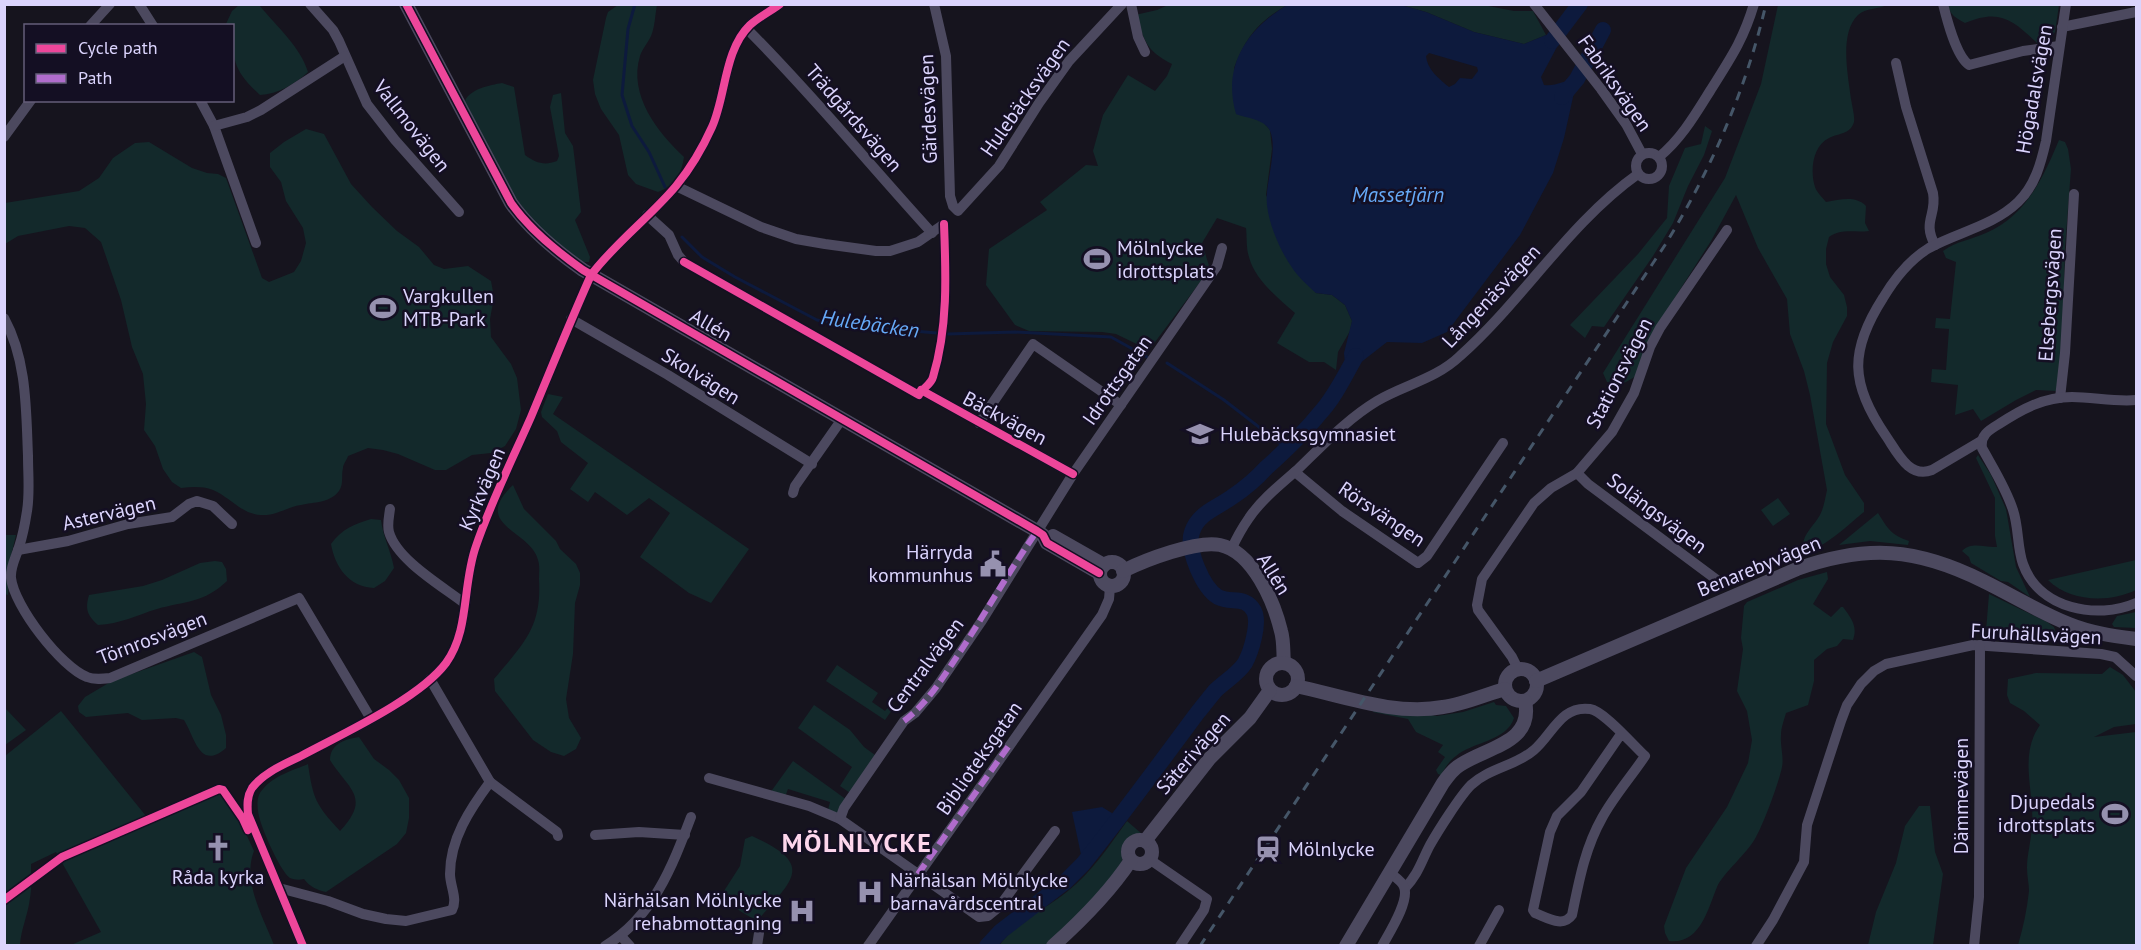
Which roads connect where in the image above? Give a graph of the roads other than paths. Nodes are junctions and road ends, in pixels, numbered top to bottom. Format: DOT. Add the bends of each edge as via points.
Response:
graph roads {
  1 [pos="110,4"];
  2 [pos="139,4"];
  3 [pos="310,4"];
  4 [pos="406,4"];
  5 [pos="780,4"];
  6 [pos="934,4"];
  7 [pos="1122,4"];
  8 [pos="1131,4"];
  9 [pos="1144,4"];
  10 [pos="1534,4"];
  11 [pos="1754,4"];
  12 [pos="1943,4"];
  13 [pos="2066,4"];
  14 [pos="2136,12"];
  15 [pos="92,24"];
  16 [pos="152,24"];
  17 [pos="2062,27"];
  18 [pos="747,29"];
  19 [pos="2059,46"];
  20 [pos="1145,52"];
  21 [pos="345,56"];
  22 [pos="1896,63"];
  23 [pos="30,102"];
  24 [pos="201,102"];
  25 [pos="214,126"];
  26 [pos="4,137"];
  27 [pos="1642,154"];
  28 [pos="1659,157"];
  29 [pos="1638,174"];
  30 [pos="676,186"];
  31 [pos="2074,194"];
  32 [pos="958,211"];
  33 [pos="459,212"];
  34 [pos="647,214"];
  35 [pos="944,224"];
  36 [pos="1727,230"];
  37 [pos="932,234"];
  38 [pos="256,243"];
  39 [pos="1935,245"];
  40 [pos="1222,248"];
  41 [pos="684,262"];
  42 [pos="591,274"];
  43 [pos="4,318"];
  44 [pos="571,320"];
  45 [pos="921,390"];
  46 [pos="2060,398"];
  47 [pos="2136,400"];
  48 [pos="1121,405"];
  49 [pos="842,419"];
  50 [pos="979,423"];
  51 [pos="1981,441"];
  52 [pos="1503,443"];
  53 [pos="812,464"];
  54 [pos="1295,472"];
  55 [pos="1577,473"];
  56 [pos="1073,474"];
  57 [pos="793,493"];
  58 [pos="390,509"];
  59 [pos="232,524"];
  60 [pos="1040,533"];
  61 [pos="18,550"];
  62 [pos="1231,550"];
  63 [pos="1102,569"];
  64 [pos="1123,571"];
  65 [pos="1718,580"];
  66 [pos="1110,587"];
  67 [pos="464,603"];
  68 [pos="2136,603"];
  69 [pos="2136,639"];
  70 [pos="1980,645"];
  71 [pos="1284,663"];
  72 [pos="1518,669"];
  73 [pos="2136,676"];
  74 [pos="430,679"];
  75 [pos="1536,681"];
  76 [pos="1296,686"];
  77 [pos="1505,689"];
  78 [pos="1270,690"];
  79 [pos="1525,701"];
  80 [pos="371,719"];
  81 [pos="1621,734"];
  82 [pos="709,778"];
  83 [pos="490,782"];
  84 [pos="692,817"];
  85 [pos="840,819"];
  86 [pos="1054,831"];
  87 [pos="595,835"];
  88 [pos="684,835"];
  89 [pos="558,836"];
  90 [pos="1145,841"];
  91 [pos="1149,859"];
  92 [pos="1131,860"];
  93 [pos="1390,873"];
  94 [pos="918,874"];
  95 [pos="279,888"];
  96 [pos="1405,888"];
  97 [pos="1499,910"];
  98 [pos="759,933"];
  99 [pos="621,936"];
  100 [pos="303,945"];
  101 [pos="605,945"];
  102 [pos="630,945"];
  103 [pos="757,945"];
  104 [pos="868,945"];
  105 [pos="1053,945"];
  106 [pos="1180,945"];
  107 [pos="1346,945"];
  108 [pos="1382,945"];
  109 [pos="1479,945"];
  110 [pos="1756,945"];
  111 [pos="1974,945"];
  1 -- 15 [label="street"];
  2 -- 16 [label="street"];
  3 -- 21 [label="street, Vallmovägen" via="333,30"];
  4 -- 42 [label="street, Allén" via="511,203 538,235"];
  5 -- 18 [label="street, Kyrkvägen"];
  6 -- 32 [label="street, Gärdesvägen" via="946,56 950,196"];
  7 -- 32 [label="street, Hulebäcksvägen" via="1069,61 999,166"];
  8 -- 9 [label="street"];
  8 -- 20 [label="street"];
  10 -- 27 [label="street, Fabriksvägen" via="1626,124"];
  11 -- 28 [label="street" via="1736,52 1674,144"];
  12 -- 19 [label="street" via="1957,46 1969,65"];
  13 -- 17 [label="street, Högadalsvägen"];
  14 -- 17 [label="street"];
  17 -- 19 [label="street, Högadalsvägen"];
  18 -- 30 [label="street, Kyrkvägen" via="736,47 712,126"];
  18 -- 37 [label="street, Trädgårdsvägen" via="794,76"];
  19 -- 39 [label="street, Högadalsvägen" via="2046,141 2031,186 2015,205 1991,221"];
  21 -- 25 [label="street" via="261,110"];
  21 -- 33 [label="street, Vallmovägen" via="367,104"];
  22 -- 39 [label="street" via="1933,193 1928,230"];
  23 -- 26 [label="street"];
  24 -- 25 [label="street"];
  25 -- 38 [label="street"];
  27 -- 28 [label="street"];
  27 -- 29 [label="street" via="1636,162"];
  28 -- 29 [label="street" via="1663,167 1658,177 1648,180"];
  29 -- 54 [label="street, Långenäsvägen" via="1579,228 1453,363 1362,411"];
  30 -- 34 [label="street, Kyrkvägen"];
  30 -- 37 [label="street" via="761,227 796,239 890,251"];
  31 -- 46 [label="street, Elsebergsvägen"];
  34 -- 41 [label="street" via="669,235"];
  34 -- 42 [label="street, Kyrkvägen"];
  35 -- 37 [label="street"];
  36 -- 55 [label="street, Stationsvägen" via="1660,328 1618,423"];
  39 -- 51 [label="street, Högadalsvägen" via="1896,277 1873,314 1861,343 1859,381 1878,424 1912,470 1925,473"];
  40 -- 48 [label="street, Idrottsgatan" via="1217,266"];
  42 -- 44 [label="street, Kyrkvägen"];
  42 -- 49 [label="street, Allén"];
  43 -- 61 [label="street, Törnrosvägen" via="20,356 25,395 29,498"];
  44 -- 53 [label="street, Skolvägen"];
  44 -- 67 [label="street, Kyrkvägen" via="486,519 470,564"];
  45 -- 50 [label="street, Bäckvägen"];
  46 -- 47 [label="street, Högadalsvägen"];
  46 -- 51 [label="street, Högadalsvägen" via="2023,409 1986,433"];
  48 -- 50 [label="street" via="1033,344"];
  48 -- 56 [label="street, Idrottsgatan"];
  49 -- 53 [label="street"];
  49 -- 60 [label="street, Allén"];
  50 -- 56 [label="street, Bäckvägen"];
  51 -- 68 [label="street" via="2012,508 2022,561 2037,587 2056,601 2085,610 2113,610"];
  52 -- 54 [label="street, Rörsvängen" via="1427,556 1418,563 1342,511"];
  53 -- 57 [label="street"];
  54 -- 62 [label="street, Långenäsvägen" via="1250,516"];
  55 -- 65 [label="street, Solängsvägen"];
  55 -- 72 [label="street, Stationsvägen" via="1541,495 1482,579 1478,610"];
  56 -- 60 [label="street, Idrottsgatan"];
  58 -- 67 [label="street" via="388,530 404,556"];
  59 -- 61 [label="street, Astervägen" via="213,506 197,501 172,517"];
  60 -- 63 [label="street, Allén" via="1053,536"];
  60 -- 85 [label="street, Centralvägen" via="936,688 904,721"];
  61 -- 80 [label="street, Törnrosvägen" via="10,575 21,606 69,666 89,678 110,678 299,598"];
  62 -- 64 [label="street, Allén" via="1218,545 1176,551"];
  62 -- 71 [label="street, Allén" via="1254,571 1273,606 1282,634"];
  63 -- 64 [label="street" via="1115,563"];
  63 -- 66 [label="street" via="1102,582"];
  64 -- 66 [label="street" via="1121,582"];
  66 -- 94 [label="street, Biblioteksgatan" via="1101,615"];
  67 -- 74 [label="street, Kyrkvägen" via="458,642 446,663"];
  69 -- 75 [label="street, Benarebyvägen" via="2072,625 1942,564 1903,554 1870,552 1838,556 1797,569"];
  70 -- 73 [label="street, Furuhällsvägen" via="2101,654 2115,657"];
  70 -- 110 [label="street, Furuhällsvägen" via="1886,664 1861,684 1847,705 1823,772 1807,825 1804,862"];
  70 -- 111 [label="street, Dämmevägen" via="1979,897"];
  71 -- 76 [label="street" via="1296,672"];
  71 -- 78 [label="street" via="1268,672"];
  72 -- 75 [label="street" via="1529,671"];
  72 -- 77 [label="street" via="1507,676"];
  74 -- 80 [label="street, Kyrkvägen"];
  74 -- 83 [label="street"];
  75 -- 79 [label="street" via="1535,693"];
  76 -- 77 [label="street" via="1393,707 1419,708 1461,704"];
  76 -- 78 [label="street" via="1283,695"];
  77 -- 79 [label="street" via="1512,699"];
  78 -- 90 [label="street, Säterivägen"];
  79 -- 93 [label="street" via="1527,716 1521,730 1454,769"];
  80 -- 95 [label="street, Kyrkvägen" via="275,769 252,788 248,814"];
  81 -- 81 [label="street" via="1581,792 1557,816 1550,832 1533,910 1560,923 1570,918 1585,859 1599,824 1645,756"];
  81 -- 96 [label="street" via="1593,710 1576,710 1564,717 1525,757 1471,785"];
  82 -- 85 [label="street" via="809,806"];
  83 -- 89 [label="street"];
  83 -- 95 [label="street" via="458,833 450,876 454,907 450,912 406,921 386,919"];
  84 -- 88 [label="street"];
  85 -- 94 [label="street"];
  86 -- 94 [label="street" via="999,907 988,916 975,915"];
  87 -- 88 [label="street"];
  88 -- 99 [label="street" via="658,894"];
  90 -- 91 [label="street" via="1151,848"];
  90 -- 92 [label="street" via="1130,845"];
  91 -- 92 [label="street" via="1140,864"];
  91 -- 106 [label="street" via="1207,899"];
  92 -- 105 [label="street" via="1087,914"];
  93 -- 96 [label="street"];
  93 -- 107 [label="street"];
  94 -- 104 [label="street, Biblioteksgatan"];
  95 -- 100 [label="street, Kyrkvägen"];
  96 -- 108 [label="street" via="1400,911"];
  97 -- 109 [label="street"];
  98 -- 103 [label="street"];
  99 -- 101 [label="street"];
  99 -- 102 [label="street"];
}
